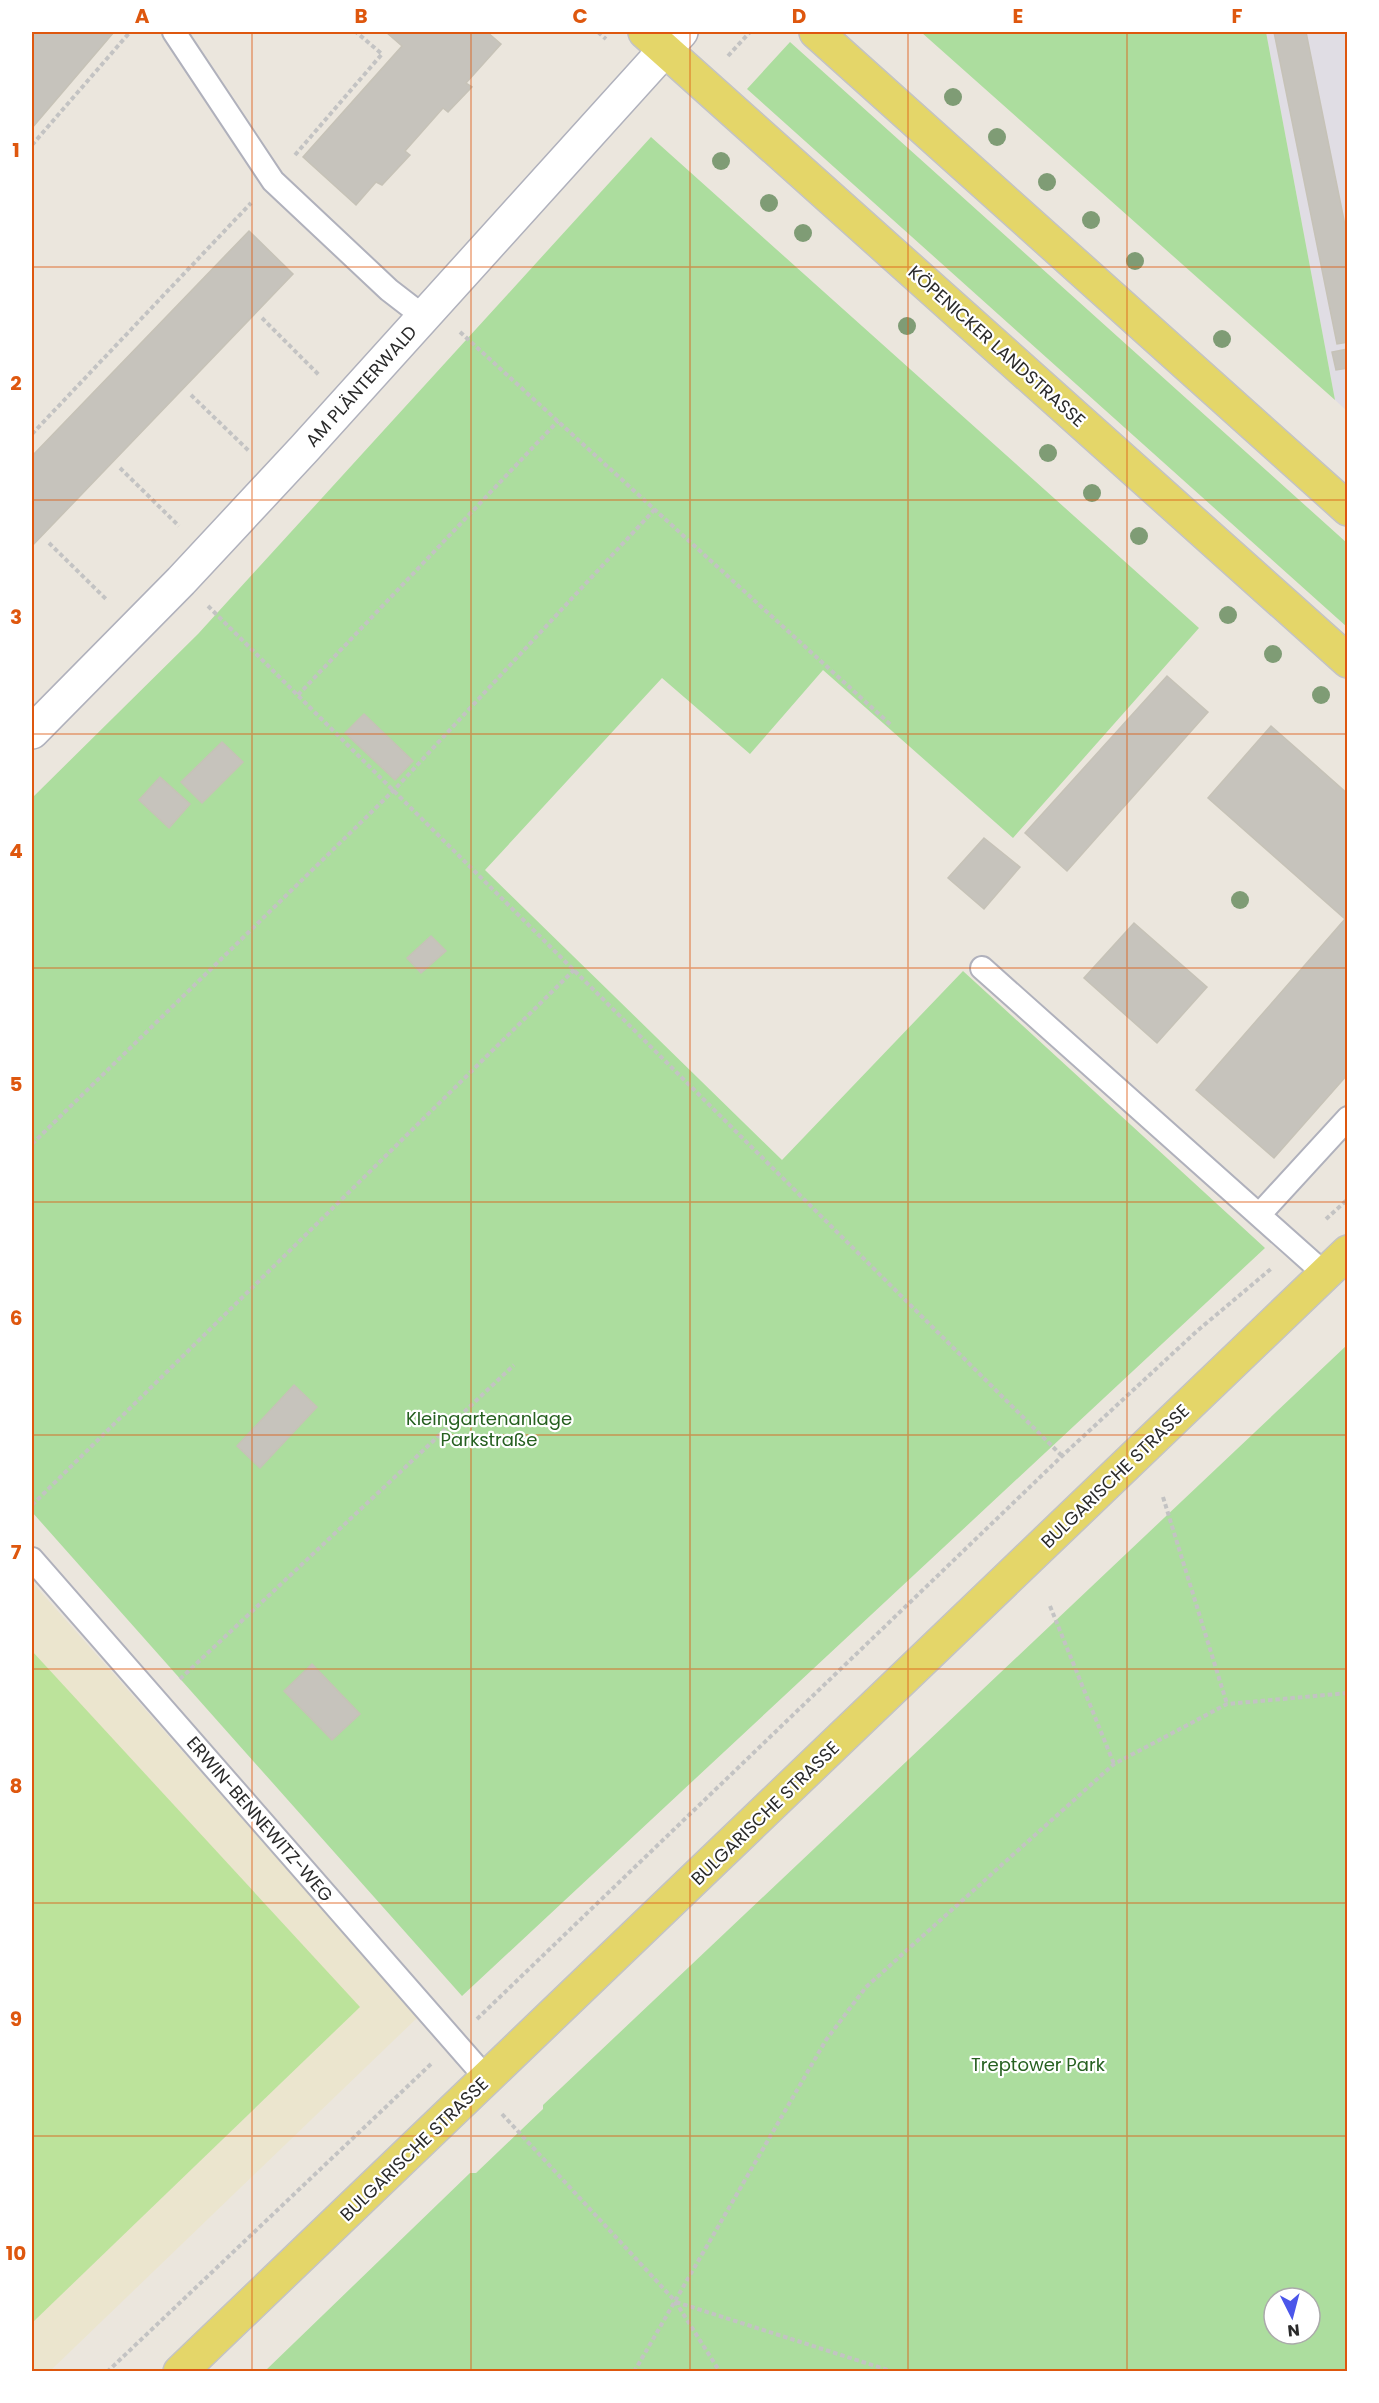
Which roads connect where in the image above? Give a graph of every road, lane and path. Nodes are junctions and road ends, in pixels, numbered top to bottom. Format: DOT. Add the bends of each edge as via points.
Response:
graph roads {
  1 [pos="130,32"];
  2 [pos="174,32"];
  3 [pos="356,32"];
  4 [pos="598,32"];
  5 [pos="750,32"];
  6 [pos="816,32"];
  7 [pos="664,38"];
  8 [pos="606,39"];
  9 [pos="727,57"];
  10 [pos="32,145"];
  11 [pos="290,161"];
  12 [pos="273,181"];
  13 [pos="424,317"];
  14 [pos="262,318"];
  15 [pos="321,376"];
  16 [pos="191,395"];
  17 [pos="558,421"];
  18 [pos="32,434"];
  19 [pos="249,452"];
  20 [pos="120,468"];
  21 [pos="1347,508"];
  22 [pos="655,509"];
  23 [pos="179,526"];
  24 [pos="49,543"];
  25 [pos="181,581"];
  26 [pos="108,601"];
  27 [pos="1347,661"];
  28 [pos="298,695"];
  29 [pos="892,726"];
  30 [pos="32,732"];
  31 [pos="394,789"];
  32 [pos="982,968"];
  33 [pos="575,969"];
  34 [pos="1347,1118"];
  35 [pos="32,1144"];
  36 [pos="1347,1199"];
  37 [pos="1259,1215"];
  38 [pos="1296,1247"];
  39 [pos="1336,1263"];
  40 [pos="514,1365"];
  41 [pos="1062,1456"];
  42 [pos="1163,1497"];
  43 [pos="32,1505"];
  44 [pos="32,1559"];
  45 [pos="1050,1606"];
  46 [pos="1347,1693"];
  47 [pos="156,1701"];
  48 [pos="1227,1704"];
  49 [pos="1114,1764"];
  50 [pos="454,2041"];
  51 [pos="487,2079"];
  52 [pos="675,2301"];
  53 [pos="107,2372"];
  54 [pos="180,2372"];
  55 [pos="634,2372"];
  56 [pos="720,2372"];
  57 [pos="894,2372"];
  1 -- 10 [label="path"];
  2 -- 12 [label="lane"];
  3 -- 11 [label="path" via="382,54"];
  4 -- 8 [label="path"];
  5 -- 9 [label="path"];
  6 -- 21 [label="main road"];
  7 -- 13 [label="street, AM PLÄNTERWALD"];
  7 -- 27 [label="main road, KÖPENICKER LANDSTRASSE"];
  12 -- 13 [label="lane" via="389,290"];
  12 -- 18 [label="path"];
  13 -- 17 [label="path" via="449,323"];
  13 -- 25 [label="street, AM PLÄNTERWALD"];
  14 -- 15 [label="path"];
  16 -- 19 [label="path"];
  17 -- 22 [label="path"];
  17 -- 28 [label="path"];
  20 -- 23 [label="path"];
  22 -- 29 [label="path"];
  22 -- 31 [label="path"];
  24 -- 26 [label="path"];
  25 -- 28 [label="path"];
  25 -- 30 [label="street, AM PLÄNTERWALD"];
  28 -- 31 [label="path"];
  31 -- 33 [label="path"];
  31 -- 35 [label="path"];
  32 -- 37 [label="lane"];
  33 -- 41 [label="path"];
  33 -- 43 [label="path"];
  34 -- 37 [label="lane"];
  36 -- 38 [label="path"];
  37 -- 38 [label="lane"];
  38 -- 39 [label="lane"];
  38 -- 41 [label="path" via="1197,1331"];
  39 -- 51 [label="main road, BULGARISCHE STRASSE"];
  40 -- 47 [label="path"];
  41 -- 50 [label="path"];
  42 -- 48 [label="path"];
  44 -- 47 [label="lane, ERWIN-BENNEWITZ-WEG"];
  45 -- 49 [label="path"];
  46 -- 48 [label="path"];
  47 -- 50 [label="lane, ERWIN-BENNEWITZ-WEG"];
  48 -- 49 [label="path"];
  49 -- 52 [label="path" via="866,1987 826,2040"];
  50 -- 51 [label="lane, ERWIN-BENNEWITZ-WEG"];
  50 -- 53 [label="path"];
  51 -- 52 [label="path" via="501,2113"];
  51 -- 54 [label="main road, BULGARISCHE STRASSE"];
  52 -- 55 [label="path"];
  52 -- 56 [label="path"];
  52 -- 57 [label="path"];
}
